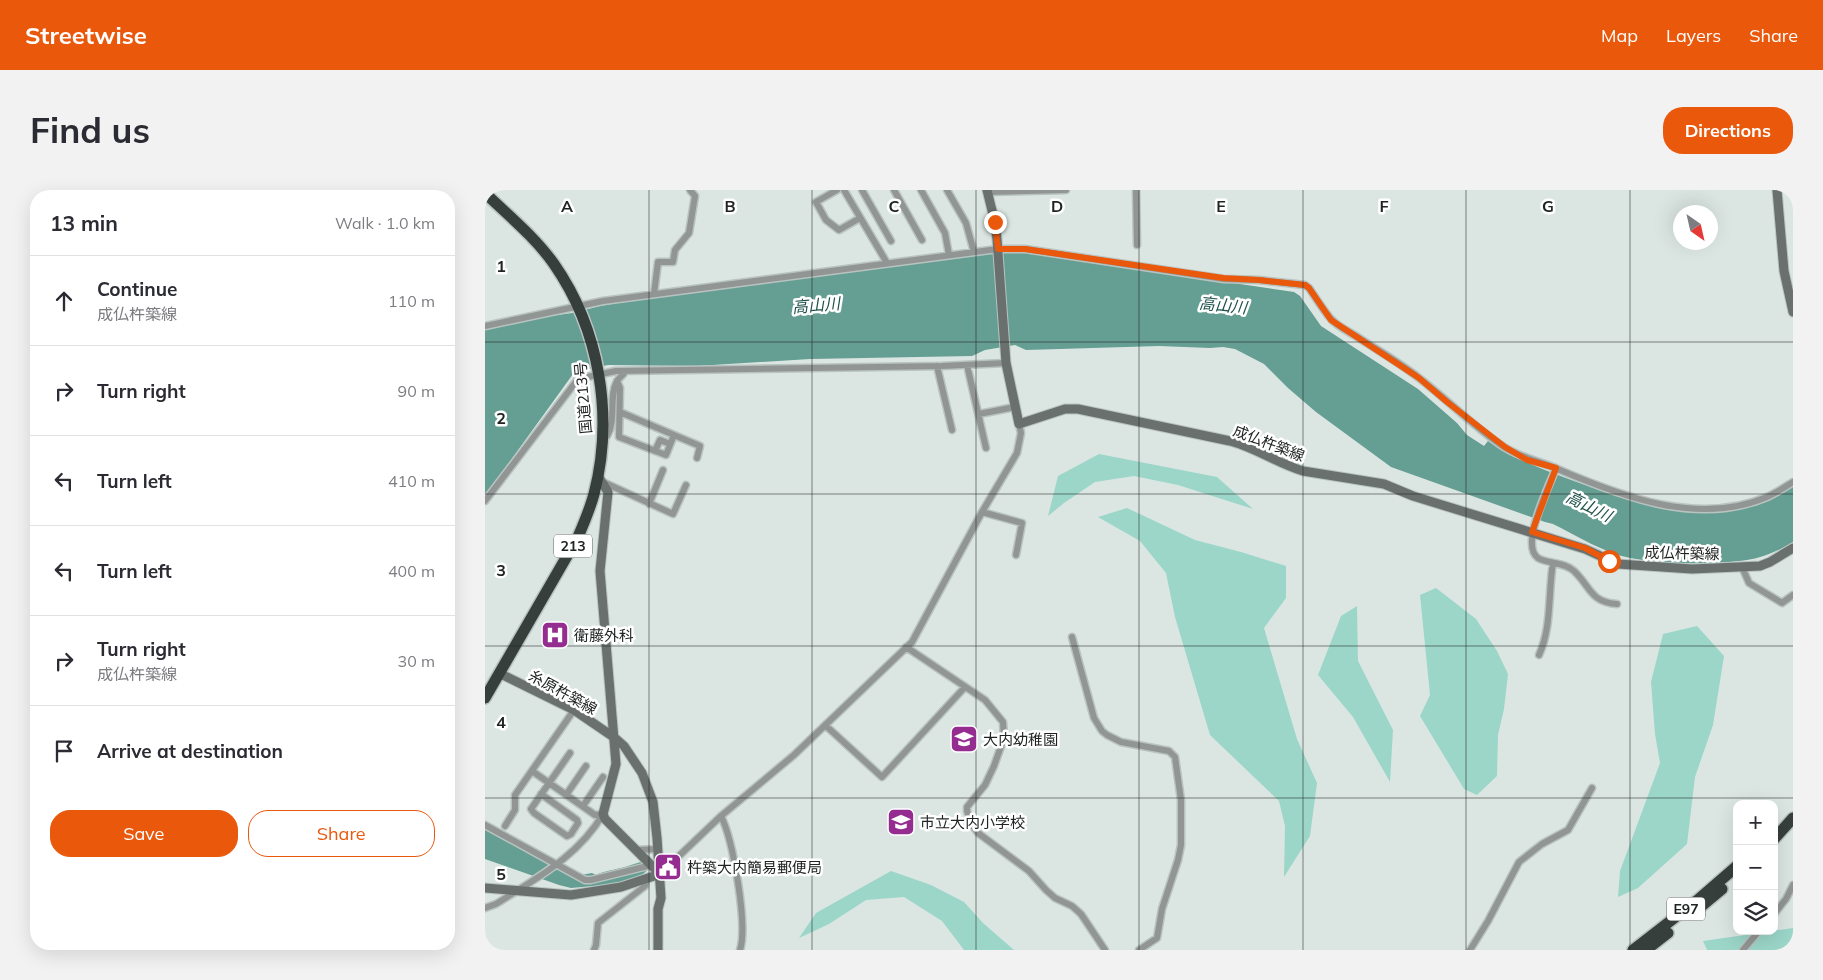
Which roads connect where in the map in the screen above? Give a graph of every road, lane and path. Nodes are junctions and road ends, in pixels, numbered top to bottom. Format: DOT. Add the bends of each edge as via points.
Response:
graph roads {
  1 [pos="689,190"];
  2 [pos="837,190"];
  3 [pos="844,190"];
  4 [pos="862,190"];
  5 [pos="894,190"];
  6 [pos="921,190"];
  7 [pos="947,190"];
  8 [pos="1066,190"];
  9 [pos="1136,190"];
  10 [pos="1777,190"];
  11 [pos="987,191"];
  12 [pos="485,194"];
  13 [pos="860,218"];
  14 [pos="921,240"];
  15 [pos="891,241"];
  16 [pos="1137,245"];
  17 [pos="998,249"];
  18 [pos="974,252"];
  19 [pos="949,255"];
  20 [pos="887,264"];
  21 [pos="653,294"];
  22 [pos="577,306"];
  23 [pos="1793,312"];
  24 [pos="485,326"];
  25 [pos="1006,363"];
  26 [pos="967,365"];
  27 [pos="937,366"];
  28 [pos="625,372"];
  29 [pos="599,375"];
  30 [pos="617,381"];
  31 [pos="1015,407"];
  32 [pos="620,412"];
  33 [pos="979,414"];
  34 [pos="1019,424"];
  35 [pos="952,430"];
  36 [pos="602,435"];
  37 [pos="674,435"];
  38 [pos="671,444"];
  39 [pos="986,448"];
  40 [pos="655,451"];
  41 [pos="697,458"];
  42 [pos="1556,468"];
  43 [pos="663,470"];
  44 [pos="598,476"];
  45 [pos="1793,482"];
  46 [pos="686,485"];
  47 [pos="485,501"];
  48 [pos="649,504"];
  49 [pos="982,512"];
  50 [pos="1532,532"];
  51 [pos="1793,548"];
  52 [pos="1016,555"];
  53 [pos="1553,563"];
  54 [pos="1742,567"];
  55 [pos="1793,595"];
  56 [pos="1617,604"];
  57 [pos="1072,637"];
  58 [pos="906,647"];
  59 [pos="1539,655"];
  60 [pos="499,673"];
  61 [pos="965,686"];
  62 [pos="485,698"];
  63 [pos="574,710"];
  64 [pos="825,725"];
  65 [pos="615,738"];
  66 [pos="569,753"];
  67 [pos="586,766"];
  68 [pos="532,771"];
  69 [pos="603,777"];
  70 [pos="549,782"];
  71 [pos="1592,788"];
  72 [pos="541,794"];
  73 [pos="566,794"];
  74 [pos="583,806"];
  75 [pos="1793,809"];
  76 [pos="603,814"];
  77 [pos="721,816"];
  78 [pos="1793,818"];
  79 [pos="1778,824"];
  80 [pos="485,825"];
  81 [pos="505,826"];
  82 [pos="1778,835"];
  83 [pos="658,849"];
  84 [pos="637,850"];
  85 [pos="557,864"];
  86 [pos="652,865"];
  87 [pos="1733,869"];
  88 [pos="660,874"];
  89 [pos="646,880"];
  90 [pos="1733,880"];
  91 [pos="1793,885"];
  92 [pos="485,888"];
  93 [pos="515,891"];
  94 [pos="485,908"];
  95 [pos="1778,909"];
  96 [pos="1756,935"];
  97 [pos="594,950"];
  98 [pos="658,950"];
  99 [pos="740,950"];
  100 [pos="1105,950"];
  101 [pos="1139,950"];
  102 [pos="1470,950"];
  103 [pos="1633,950"];
  104 [pos="1646,950"];
  105 [pos="1743,950"];
  1 -- 21 [label="street" via="695,196 689,233 675,250 673,262 659,262"];
  2 -- 13 [label="street" via="816,202 826,220 839,230"];
  3 -- 13 [label="street"];
  4 -- 15 [label="street"];
  5 -- 14 [label="street"];
  6 -- 19 [label="street" via="945,233"];
  7 -- 18 [label="street" via="966,223"];
  8 -- 11 [label="street"];
  9 -- 16 [label="street"];
  10 -- 23 [label="main road" via="1784,271"];
  11 -- 17 [label="main road"];
  12 -- 22 [label="highway, 国道213号 / 213" via="532,238 553,264"];
  13 -- 20 [label="street"];
  17 -- 18 [label="street"];
  17 -- 25 [label="main road"];
  17 -- 42 [label="street" via="1034,250 1223,278 1305,285 1331,320 1419,378 1505,447 1527,460"];
  18 -- 19 [label="street"];
  19 -- 20 [label="street"];
  20 -- 21 [label="street"];
  21 -- 22 [label="street"];
  22 -- 24 [label="street"];
  22 -- 29 [label="highway, 国道213号 / 213"];
  25 -- 26 [label="street"];
  25 -- 31 [label="main road"];
  26 -- 27 [label="street"];
  26 -- 33 [label="street"];
  27 -- 28 [label="street"];
  27 -- 35 [label="street"];
  28 -- 29 [label="street"];
  28 -- 30 [label="street"];
  29 -- 36 [label="highway, 国道213号 / 213"];
  29 -- 47 [label="street" via="576,380"];
  30 -- 32 [label="street"];
  30 -- 36 [label="street" via="611,431 607,436"];
  31 -- 33 [label="street"];
  31 -- 34 [label="main road"];
  32 -- 37 [label="street"];
  32 -- 40 [label="street" via="619,437"];
  33 -- 39 [label="street"];
  34 -- 49 [label="street" via="1021,433 1017,453"];
  34 -- 50 [label="main road, 成仏杵築線" via="1065,409 1078,409 1247,446 1303,471 1385,484 1413,496"];
  36 -- 44 [label="highway, 国道213号 / 213"];
  37 -- 38 [label="street"];
  37 -- 41 [label="street" via="700,446"];
  38 -- 40 [label="street" via="659,440"];
  38 -- 40 [label="street" via="666,456"];
  42 -- 45 [label="street" via="1644,501 1694,509 1727,508 1755,502"];
  42 -- 50 [label="street"];
  43 -- 48 [label="street"];
  44 -- 48 [label="street" via="605,484"];
  44 -- 60 [label="highway, 国道213号 / 213" via="578,537"];
  44 -- 65 [label="main road" via="608,492 600,571"];
  46 -- 48 [label="street" via="673,514"];
  49 -- 52 [label="street" via="1022,523"];
  49 -- 58 [label="street" via="917,634"];
  50 -- 53 [label="street" via="1531,546 1536,556"];
  50 -- 54 [label="main road, 成仏杵築線" via="1585,548 1618,564 1692,569"];
  51 -- 54 [label="main road, 成仏杵築線" via="1760,566"];
  53 -- 56 [label="street" via="1573,570 1597,599"];
  53 -- 59 [label="street" via="1551,601"];
  54 -- 55 [label="street" via="1749,583 1782,602"];
  57 -- 101 [label="street" via="1094,718 1102,731 1121,742 1169,751 1175,757 1181,800 1181,845 1157,938"];
  58 -- 61 [label="street"];
  58 -- 64 [label="street"];
  60 -- 62 [label="highway, 国道213号 / 213"];
  60 -- 63 [label="main road, 糸原杵築線"];
  61 -- 64 [label="street" via="882,777"];
  61 -- 100 [label="street" via="985,700 1004,726 1004,738 994,766 985,785 967,807 971,823 978,833 1029,871 1045,890 1081,914"];
  63 -- 65 [label="main road, 糸原杵築線"];
  63 -- 68 [label="street"];
  64 -- 77 [label="street"];
  65 -- 76 [label="main road" via="616,764"];
  65 -- 83 [label="main road, 糸原杵築線" via="648,786 655,814"];
  66 -- 70 [label="street"];
  67 -- 73 [label="street"];
  68 -- 70 [label="street"];
  68 -- 81 [label="street" via="515,795 515,810"];
  69 -- 74 [label="street"];
  70 -- 72 [label="street"];
  70 -- 73 [label="street"];
  71 -- 102 [label="street" via="1568,830 1519,862"];
  72 -- 72 [label="street" via="532,811 567,836 571,834 579,823 577,820"];
  73 -- 74 [label="street"];
  74 -- 76 [label="street" via="597,816"];
  75 -- 79 [label="highway"];
  76 -- 84 [label="main road"];
  76 -- 85 [label="street" via="575,851"];
  77 -- 88 [label="street"];
  77 -- 99 [label="street" via="741,902 743,935"];
  78 -- 82 [label="highway"];
  80 -- 85 [label="street"];
  83 -- 84 [label="street"];
  83 -- 88 [label="main road, 糸原杵築線"];
  84 -- 86 [label="main road"];
  85 -- 86 [label="street" via="588,880"];
  85 -- 93 [label="street"];
  86 -- 88 [label="main road"];
  87 -- 103 [label="highway, E97"];
  88 -- 89 [label="main road"];
  88 -- 98 [label="main road, 糸原杵築線"];
  89 -- 93 [label="main road" via="571,895"];
  89 -- 97 [label="street" via="645,886 598,923"];
  90 -- 104 [label="highway, E97"];
  91 -- 95 [label="street"];
  92 -- 93 [label="main road"];
  93 -- 94 [label="street"];
  96 -- 105 [label="street"];
}
